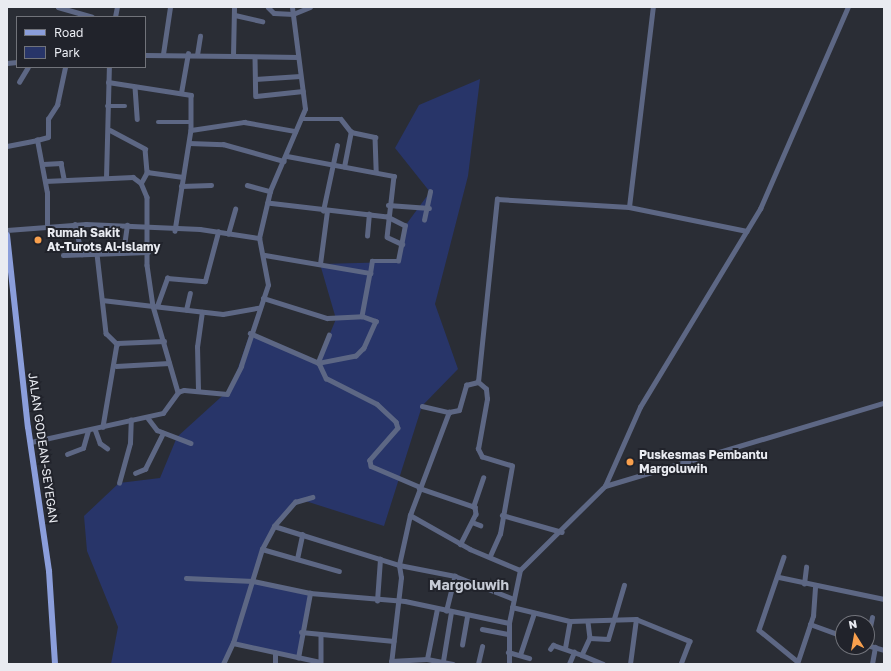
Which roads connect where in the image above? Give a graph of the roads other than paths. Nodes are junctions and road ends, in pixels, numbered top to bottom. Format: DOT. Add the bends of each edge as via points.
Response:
graph roads {
  1 [pos="58,7"];
  2 [pos="170,7"];
  3 [pos="234,7"];
  4 [pos="268,7"];
  5 [pos="292,7"];
  6 [pos="310,7"];
  7 [pos="653,7"];
  8 [pos="848,7"];
  9 [pos="293,14"];
  10 [pos="235,15"];
  11 [pos="89,16"];
  12 [pos="262,21"];
  13 [pos="200,36"];
  14 [pos="163,54"];
  15 [pos="188,54"];
  16 [pos="146,55"];
  17 [pos="197,55"];
  18 [pos="233,56"];
  19 [pos="255,57"];
  20 [pos="298,57"];
  21 [pos="27,68"];
  22 [pos="65,68"];
  23 [pos="109,68"];
  24 [pos="300,76"];
  25 [pos="254,79"];
  26 [pos="19,82"];
  27 [pos="108,82"];
  28 [pos="134,87"];
  29 [pos="303,91"];
  30 [pos="181,93"];
  31 [pos="107,106"];
  32 [pos="125,106"];
  33 [pos="302,119"];
  34 [pos="137,120"];
  35 [pos="158,122"];
  36 [pos="191,122"];
  37 [pos="110,130"];
  38 [pos="191,130"];
  39 [pos="295,130"];
  40 [pos="351,132"];
  41 [pos="37,140"];
  42 [pos="189,144"];
  43 [pos="336,145"];
  44 [pos="7,146"];
  45 [pos="287,156"];
  46 [pos="284,161"];
  47 [pos="43,164"];
  48 [pos="333,166"];
  49 [pos="344,167"];
  50 [pos="147,172"];
  51 [pos="376,172"];
  52 [pos="183,177"];
  53 [pos="64,178"];
  54 [pos="106,178"];
  55 [pos="45,181"];
  56 [pos="141,183"];
  57 [pos="210,185"];
  58 [pos="247,185"];
  59 [pos="181,186"];
  60 [pos="270,191"];
  61 [pos="430,192"];
  62 [pos="268,203"];
  63 [pos="388,205"];
  64 [pos="629,207"];
  65 [pos="429,208"];
  66 [pos="236,209"];
  67 [pos="325,211"];
  68 [pos="369,214"];
  69 [pos="387,217"];
  70 [pos="424,220"];
  71 [pos="75,224"];
  72 [pos="47,225"];
  73 [pos="127,225"];
  74 [pos="146,227"];
  75 [pos="7,230"];
  76 [pos="174,231"];
  77 [pos="747,231"];
  78 [pos="218,232"];
  79 [pos="228,234"];
  80 [pos="7,235"];
  81 [pos="367,236"];
  82 [pos="259,238"];
  83 [pos="402,244"];
  84 [pos="8,249"];
  85 [pos="148,252"];
  86 [pos="123,253"];
  87 [pos="82,254"];
  88 [pos="97,254"];
  89 [pos="63,255"];
  90 [pos="265,255"];
  91 [pos="320,264"];
  92 [pos="370,272"];
  93 [pos="9,274"];
  94 [pos="190,293"];
  95 [pos="262,298"];
  96 [pos="102,300"];
  97 [pos="155,306"];
  98 [pos="258,308"];
  99 [pos="186,310"];
  100 [pos="202,312"];
  101 [pos="362,316"];
  102 [pos="250,333"];
  103 [pos="329,335"];
  104 [pos="164,341"];
  105 [pos="116,343"];
  106 [pos="319,362"];
  107 [pos="169,363"];
  108 [pos="116,366"];
  109 [pos="478,382"];
  110 [pos="198,390"];
  111 [pos="178,392"];
  112 [pos="884,403"];
  113 [pos="422,406"];
  114 [pos="449,412"];
  115 [pos="148,418"];
  116 [pos="131,420"];
  117 [pos="103,427"];
  118 [pos="95,429"];
  119 [pos="88,431"];
  120 [pos="163,433"];
  121 [pos="31,442"];
  122 [pos="191,443"];
  123 [pos="107,448"];
  124 [pos="67,454"];
  125 [pos="135,473"];
  126 [pos="483,478"];
  127 [pos="119,484"];
  128 [pos="605,486"];
  129 [pos="420,488"];
  130 [pos="312,497"];
  131 [pos="473,507"];
  132 [pos="410,515"];
  133 [pos="502,515"];
  134 [pos="472,522"];
  135 [pos="480,525"];
  136 [pos="274,526"];
  137 [pos="562,532"];
  138 [pos="302,535"];
  139 [pos="461,544"];
  140 [pos="262,548"];
  141 [pos="490,556"];
  142 [pos="784,556"];
  143 [pos="297,559"];
  144 [pos="380,559"];
  145 [pos="399,565"];
  146 [pos="806,567"];
  147 [pos="520,570"];
  148 [pos="339,571"];
  149 [pos="455,576"];
  150 [pos="779,577"];
  151 [pos="186,578"];
  152 [pos="253,581"];
  153 [pos="804,584"];
  154 [pos="624,585"];
  155 [pos="815,587"];
  156 [pos="310,593"];
  157 [pos="514,599"];
  158 [pos="884,599"];
  159 [pos="377,601"];
  160 [pos="399,601"];
  161 [pos="512,606"];
  162 [pos="437,609"];
  163 [pos="448,612"];
  164 [pos="534,613"];
  165 [pos="467,616"];
  166 [pos="636,619"];
  167 [pos="570,621"];
  168 [pos="612,621"];
  169 [pos="588,622"];
  170 [pos="509,623"];
  171 [pos="810,624"];
  172 [pos="482,629"];
  173 [pos="301,632"];
  174 [pos="835,633"];
  175 [pos="321,634"];
  176 [pos="508,634"];
  177 [pos="590,638"];
  178 [pos="394,641"];
  179 [pos="233,644"];
  180 [pos="462,645"];
  181 [pos="482,646"];
  182 [pos="875,647"];
  183 [pos="565,648"];
  184 [pos="550,649"];
  185 [pos="884,650"];
  186 [pos="508,652"];
  187 [pos="574,652"];
  188 [pos="275,653"];
  189 [pos="520,655"];
  190 [pos="582,655"];
  191 [pos="298,658"];
  192 [pos="529,658"];
  193 [pos="428,659"];
  194 [pos="443,661"];
  195 [pos="391,662"];
  196 [pos="321,663"];
  197 [pos="797,663"];
  198 [pos="55,664"];
  199 [pos="223,664"];
  200 [pos="275,664"];
  201 [pos="453,664"];
  202 [pos="478,664"];
  203 [pos="509,664"];
  204 [pos="569,664"];
  205 [pos="603,664"];
  206 [pos="630,664"];
  207 [pos="681,664"];
  1 -- 11 [label="street"];
  2 -- 14 [label="street"];
  3 -- 10 [label="street"];
  4 -- 9 [label="street" via="274,13"];
  5 -- 9 [label="street"];
  6 -- 9 [label="street"];
  7 -- 64 [label="street"];
  8 -- 77 [label="street"];
  9 -- 20 [label="street"];
  10 -- 12 [label="street"];
  10 -- 18 [label="street"];
  13 -- 17 [label="street"];
  14 -- 15 [label="street"];
  14 -- 16 [label="street"];
  15 -- 17 [label="street"];
  15 -- 30 [label="street"];
  17 -- 18 [label="street"];
  18 -- 19 [label="street"];
  19 -- 20 [label="street"];
  19 -- 25 [label="street"];
  20 -- 24 [label="street"];
  21 -- 26 [label="street"];
  22 -- 41 [label="street" via="57,105 48,119 48,137"];
  23 -- 27 [label="street"];
  24 -- 25 [label="street"];
  24 -- 29 [label="street"];
  25 -- 29 [label="street" via="256,97"];
  27 -- 28 [label="street"];
  27 -- 31 [label="street"];
  28 -- 30 [label="street"];
  28 -- 34 [label="street"];
  29 -- 33 [label="street"];
  30 -- 36 [label="street" via="192,97"];
  31 -- 32 [label="street"];
  31 -- 37 [label="street"];
  33 -- 39 [label="street"];
  33 -- 40 [label="street" via="341,119"];
  35 -- 36 [label="street"];
  36 -- 38 [label="street"];
  37 -- 50 [label="street" via="145,149"];
  37 -- 54 [label="street"];
  38 -- 39 [label="street" via="244,122"];
  38 -- 42 [label="street"];
  39 -- 45 [label="street"];
  40 -- 49 [label="street"];
  40 -- 51 [label="street" via="376,138"];
  41 -- 44 [label="street"];
  41 -- 47 [label="street"];
  42 -- 46 [label="street" via="223,144"];
  42 -- 52 [label="street"];
  43 -- 48 [label="street"];
  45 -- 46 [label="street"];
  45 -- 48 [label="street"];
  46 -- 60 [label="street"];
  47 -- 53 [label="street" via="61,163"];
  47 -- 55 [label="street"];
  48 -- 49 [label="street"];
  48 -- 67 [label="street"];
  49 -- 51 [label="street"];
  50 -- 52 [label="street"];
  50 -- 56 [label="street"];
  51 -- 63 [label="street" via="394,176"];
  52 -- 59 [label="street"];
  53 -- 54 [label="street"];
  53 -- 55 [label="street"];
  54 -- 56 [label="street" via="133,177"];
  55 -- 72 [label="street"];
  56 -- 74 [label="street" via="147,197"];
  57 -- 59 [label="street"];
  58 -- 60 [label="street"];
  59 -- 76 [label="street"];
  60 -- 62 [label="street"];
  61 -- 65 [label="street"];
  62 -- 67 [label="street"];
  62 -- 82 [label="street"];
  63 -- 65 [label="street"];
  63 -- 69 [label="street"];
  64 -- 77 [label="street"];
  64 -- 109 [label="street" via="497,199"];
  65 -- 70 [label="street"];
  66 -- 79 [label="street"];
  67 -- 68 [label="street"];
  67 -- 91 [label="street"];
  68 -- 69 [label="street"];
  68 -- 81 [label="street"];
  69 -- 83 [label="street" via="387,240"];
  69 -- 83 [label="street" via="404,223"];
  71 -- 72 [label="street"];
  71 -- 73 [label="street"];
  71 -- 87 [label="street"];
  72 -- 75 [label="street"];
  73 -- 74 [label="street"];
  73 -- 86 [label="street"];
  74 -- 76 [label="street"];
  74 -- 85 [label="street"];
  76 -- 78 [label="street"];
  77 -- 128 [label="street" via="640,407"];
  78 -- 79 [label="street"];
  78 -- 97 [label="street" via="204,281 167,278"];
  79 -- 82 [label="street"];
  80 -- 84 [label="main road, JALAN GODEAN-SEYEGAN"];
  82 -- 90 [label="street"];
  83 -- 92 [label="street" via="398,262 372,261"];
  84 -- 93 [label="main road, JALAN GODEAN-SEYEGAN"];
  85 -- 86 [label="street"];
  85 -- 97 [label="street"];
  86 -- 88 [label="street"];
  87 -- 88 [label="street"];
  87 -- 89 [label="street"];
  88 -- 96 [label="street"];
  90 -- 91 [label="street"];
  90 -- 95 [label="street" via="268,285"];
  91 -- 92 [label="street"];
  92 -- 101 [label="street"];
  93 -- 121 [label="main road, JALAN GODEAN-SEYEGAN"];
  94 -- 99 [label="street"];
  95 -- 98 [label="street"];
  95 -- 101 [label="street" via="327,318"];
  96 -- 97 [label="street"];
  96 -- 105 [label="street" via="106,333"];
  97 -- 99 [label="street"];
  97 -- 104 [label="street"];
  98 -- 100 [label="street" via="233,314"];
  98 -- 102 [label="street"];
  99 -- 100 [label="street"];
  100 -- 110 [label="street" via="197,347"];
  101 -- 106 [label="street" via="376,321 361,352"];
  102 -- 106 [label="street"];
  102 -- 110 [label="street" via="241,366 227,394"];
  103 -- 106 [label="street"];
  104 -- 105 [label="street"];
  104 -- 107 [label="street"];
  105 -- 108 [label="street"];
  106 -- 129 [label="street" via="326,378 377,404 396,422 398,428 370,460 371,466"];
  107 -- 108 [label="street"];
  107 -- 111 [label="street"];
  108 -- 117 [label="street"];
  109 -- 114 [label="street" via="466,385 459,410"];
  109 -- 133 [label="street" via="484,386 487,396 479,454 512,466"];
  110 -- 111 [label="street"];
  111 -- 115 [label="street" via="163,413"];
  112 -- 128 [label="street"];
  113 -- 114 [label="street"];
  114 -- 129 [label="street" via="436,454"];
  115 -- 116 [label="street"];
  115 -- 120 [label="street"];
  116 -- 117 [label="street"];
  116 -- 127 [label="street" via="130,443"];
  117 -- 118 [label="street"];
  118 -- 119 [label="street"];
  118 -- 123 [label="street" via="99,441"];
  119 -- 121 [label="street"];
  119 -- 124 [label="street" via="83,448"];
  120 -- 122 [label="street"];
  120 -- 125 [label="street" via="145,469"];
  121 -- 198 [label="main road, JALAN GODEAN-SEYEGAN" via="49,571"];
  126 -- 131 [label="street"];
  128 -- 137 [label="street"];
  129 -- 131 [label="street"];
  129 -- 132 [label="street"];
  130 -- 136 [label="street" via="299,499"];
  131 -- 134 [label="street" via="477,511"];
  132 -- 139 [label="street"];
  132 -- 145 [label="street"];
  133 -- 137 [label="street"];
  133 -- 141 [label="street" via="500,534"];
  134 -- 135 [label="street"];
  134 -- 139 [label="street"];
  136 -- 138 [label="street"];
  136 -- 140 [label="street"];
  137 -- 147 [label="street"];
  138 -- 143 [label="street"];
  138 -- 144 [label="street"];
  139 -- 141 [label="street"];
  140 -- 143 [label="street"];
  140 -- 152 [label="street"];
  141 -- 147 [label="street"];
  142 -- 150 [label="street"];
  143 -- 148 [label="street"];
  144 -- 145 [label="street"];
  144 -- 159 [label="street"];
  145 -- 149 [label="street"];
  145 -- 160 [label="street"];
  146 -- 153 [label="street"];
  147 -- 157 [label="street"];
  149 -- 157 [label="street"];
  149 -- 163 [label="street"];
  150 -- 153 [label="street"];
  150 -- 197 [label="street" via="759,630"];
  151 -- 152 [label="street"];
  152 -- 156 [label="street"];
  152 -- 179 [label="street"];
  153 -- 155 [label="street"];
  154 -- 168 [label="street"];
  155 -- 158 [label="street"];
  155 -- 171 [label="street"];
  156 -- 159 [label="street"];
  156 -- 173 [label="street"];
  157 -- 161 [label="street"];
  159 -- 160 [label="street"];
  160 -- 162 [label="street"];
  160 -- 178 [label="street"];
  161 -- 164 [label="street"];
  161 -- 170 [label="street"];
  162 -- 163 [label="street"];
  162 -- 193 [label="street"];
  163 -- 165 [label="street"];
  163 -- 194 [label="street"];
  164 -- 167 [label="street"];
  164 -- 189 [label="street"];
  165 -- 170 [label="street"];
  165 -- 180 [label="street"];
  166 -- 168 [label="street"];
  166 -- 206 [label="street"];
  166 -- 207 [label="street" via="690,641"];
  167 -- 169 [label="street"];
  167 -- 183 [label="street"];
  168 -- 169 [label="street"];
  168 -- 177 [label="street" via="608,640"];
  169 -- 177 [label="street"];
  170 -- 176 [label="street"];
  171 -- 174 [label="street"];
  171 -- 197 [label="street"];
  172 -- 176 [label="street"];
  173 -- 175 [label="street"];
  173 -- 191 [label="street"];
  175 -- 178 [label="street"];
  175 -- 196 [label="street"];
  176 -- 186 [label="street"];
  177 -- 190 [label="street"];
  178 -- 195 [label="street"];
  179 -- 188 [label="street"];
  179 -- 199 [label="street"];
  181 -- 202 [label="street"];
  182 -- 185 [label="street"];
  183 -- 184 [label="street" via="553,645"];
  183 -- 187 [label="street"];
  186 -- 189 [label="street"];
  186 -- 203 [label="street"];
  187 -- 190 [label="street"];
  187 -- 204 [label="street"];
  188 -- 191 [label="street"];
  188 -- 200 [label="street"];
  189 -- 192 [label="street"];
  190 -- 205 [label="street"];
  191 -- 196 [label="street"];
  193 -- 194 [label="street"];
  193 -- 195 [label="street"];
  194 -- 201 [label="street"];
}
